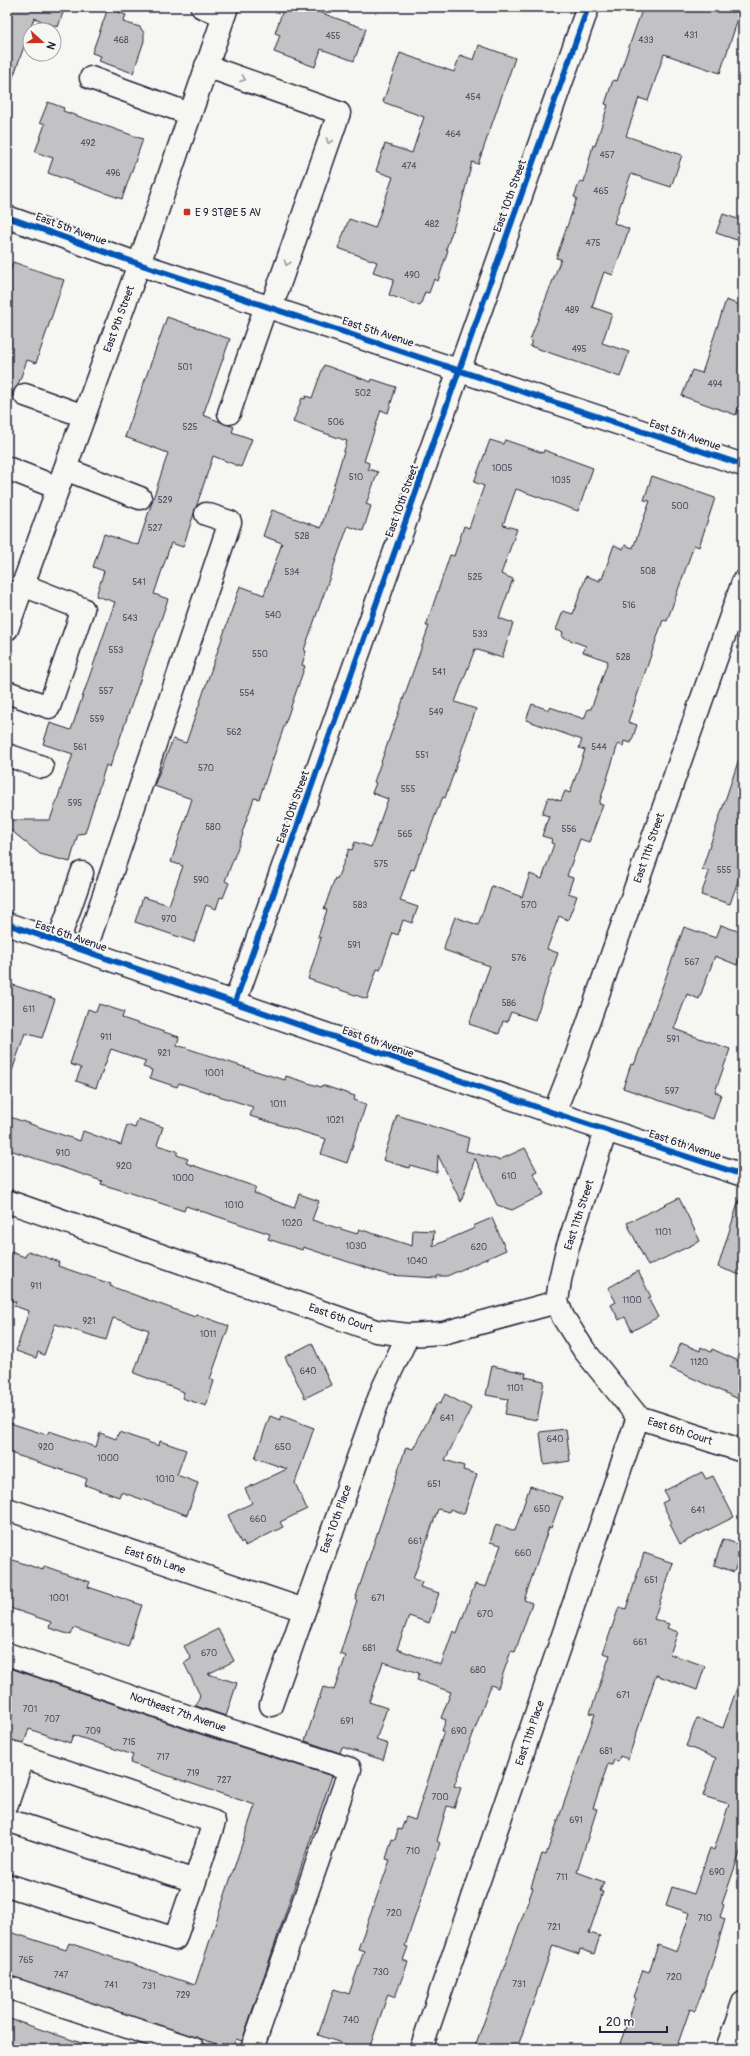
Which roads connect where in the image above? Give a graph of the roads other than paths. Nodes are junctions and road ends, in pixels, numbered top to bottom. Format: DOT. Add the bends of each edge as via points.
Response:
graph roads {
  1 [pos="202,7"];
  2 [pos="588,7"];
  3 [pos="226,11"];
  4 [pos="206,66"];
  5 [pos="91,78"];
  6 [pos="190,114"];
  7 [pos="7,216"];
  8 [pos="139,264"];
  9 [pos="268,307"];
  10 [pos="459,370"];
  11 [pos="25,395"];
  12 [pos="229,413"];
  13 [pos="84,416"];
  14 [pos="743,465"];
  15 [pos="7,468"];
  16 [pos="62,478"];
  17 [pos="140,498"];
  18 [pos="206,514"];
  19 [pos="743,582"];
  20 [pos="23,585"];
  21 [pos="7,629"];
  22 [pos="7,692"];
  23 [pos="7,756"];
  24 [pos="42,767"];
  25 [pos="82,873"];
  26 [pos="7,924"];
  27 [pos="58,942"];
  28 [pos="85,951"];
  29 [pos="235,1002"];
  30 [pos="554,1113"];
  31 [pos="606,1130"];
  32 [pos="743,1175"];
  33 [pos="7,1201"];
  34 [pos="557,1302"];
  35 [pos="408,1334"];
  36 [pos="638,1417"];
  37 [pos="743,1451"];
  38 [pos="7,1509"];
  39 [pos="304,1610"];
  40 [pos="7,1654"];
  41 [pos="271,1705"];
  42 [pos="15,1754"];
  43 [pos="7,1804"];
  44 [pos="7,1820"];
  45 [pos="195,1881"];
  46 [pos="7,1885"];
  47 [pos="7,1987"];
  48 [pos="743,2003"];
  49 [pos="194,2049"];
  50 [pos="252,2049"];
  51 [pos="422,2049"];
  52 [pos="727,2049"];
  1 -- 3 [label="street"];
  2 -- 10 [label="street, East 10th Street"];
  3 -- 4 [label="street, East 9th Street"];
  4 -- 6 [label="street, East 9th Street"];
  4 -- 9 [label="street, one-way" via="339,114"];
  5 -- 6 [label="street"];
  6 -- 8 [label="street, East 9th Street"];
  7 -- 8 [label="street, East 5th Avenue"];
  8 -- 9 [label="street, East 5th Avenue"];
  8 -- 13 [label="street, East 9th Street"];
  9 -- 10 [label="street, East 5th Avenue"];
  9 -- 12 [label="street"];
  10 -- 14 [label="street, East 5th Avenue"];
  10 -- 29 [label="street, East 10th Street"];
  11 -- 13 [label="street"];
  13 -- 16 [label="street, East 9th Street"];
  15 -- 16 [label="street"];
  16 -- 17 [label="street"];
  16 -- 20 [label="street, East 9th Street"];
  18 -- 28 [label="street" via="230,522"];
  19 -- 30 [label="street, East 11th Street"];
  20 -- 21 [label="street, East 9th Street"];
  20 -- 22 [label="street" via="83,609 49,707"];
  23 -- 24 [label="street"];
  25 -- 27 [label="street"];
  26 -- 27 [label="street, East 6th Avenue"];
  27 -- 28 [label="street, East 6th Avenue"];
  28 -- 29 [label="street, East 6th Avenue"];
  29 -- 30 [label="street, East 6th Avenue"];
  30 -- 31 [label="street, East 6th Avenue"];
  31 -- 32 [label="street, East 6th Avenue"];
  31 -- 34 [label="street, East 11th Street" via="567,1249"];
  33 -- 35 [label="street, East 6th Court" via="376,1331"];
  34 -- 35 [label="street, East 6th Court" via="443,1333"];
  34 -- 36 [label="street, East 6th Court" via="570,1330"];
  35 -- 39 [label="street, East 10th Place" via="382,1390"];
  36 -- 37 [label="street, East 6th Court"];
  36 -- 51 [label="street, East 11th Place"];
  38 -- 39 [label="street, East 6th Lane"];
  39 -- 41 [label="street, East 10th Place"];
  40 -- 50 [label="street, Northeast 7th Avenue" via="350,1769"];
  42 -- 43 [label="street"];
  42 -- 45 [label="street" via="214,1822"];
  44 -- 45 [label="street"];
  45 -- 46 [label="street" via="175,1939"];
  47 -- 49 [label="street"];
  48 -- 52 [label="street"];
}
